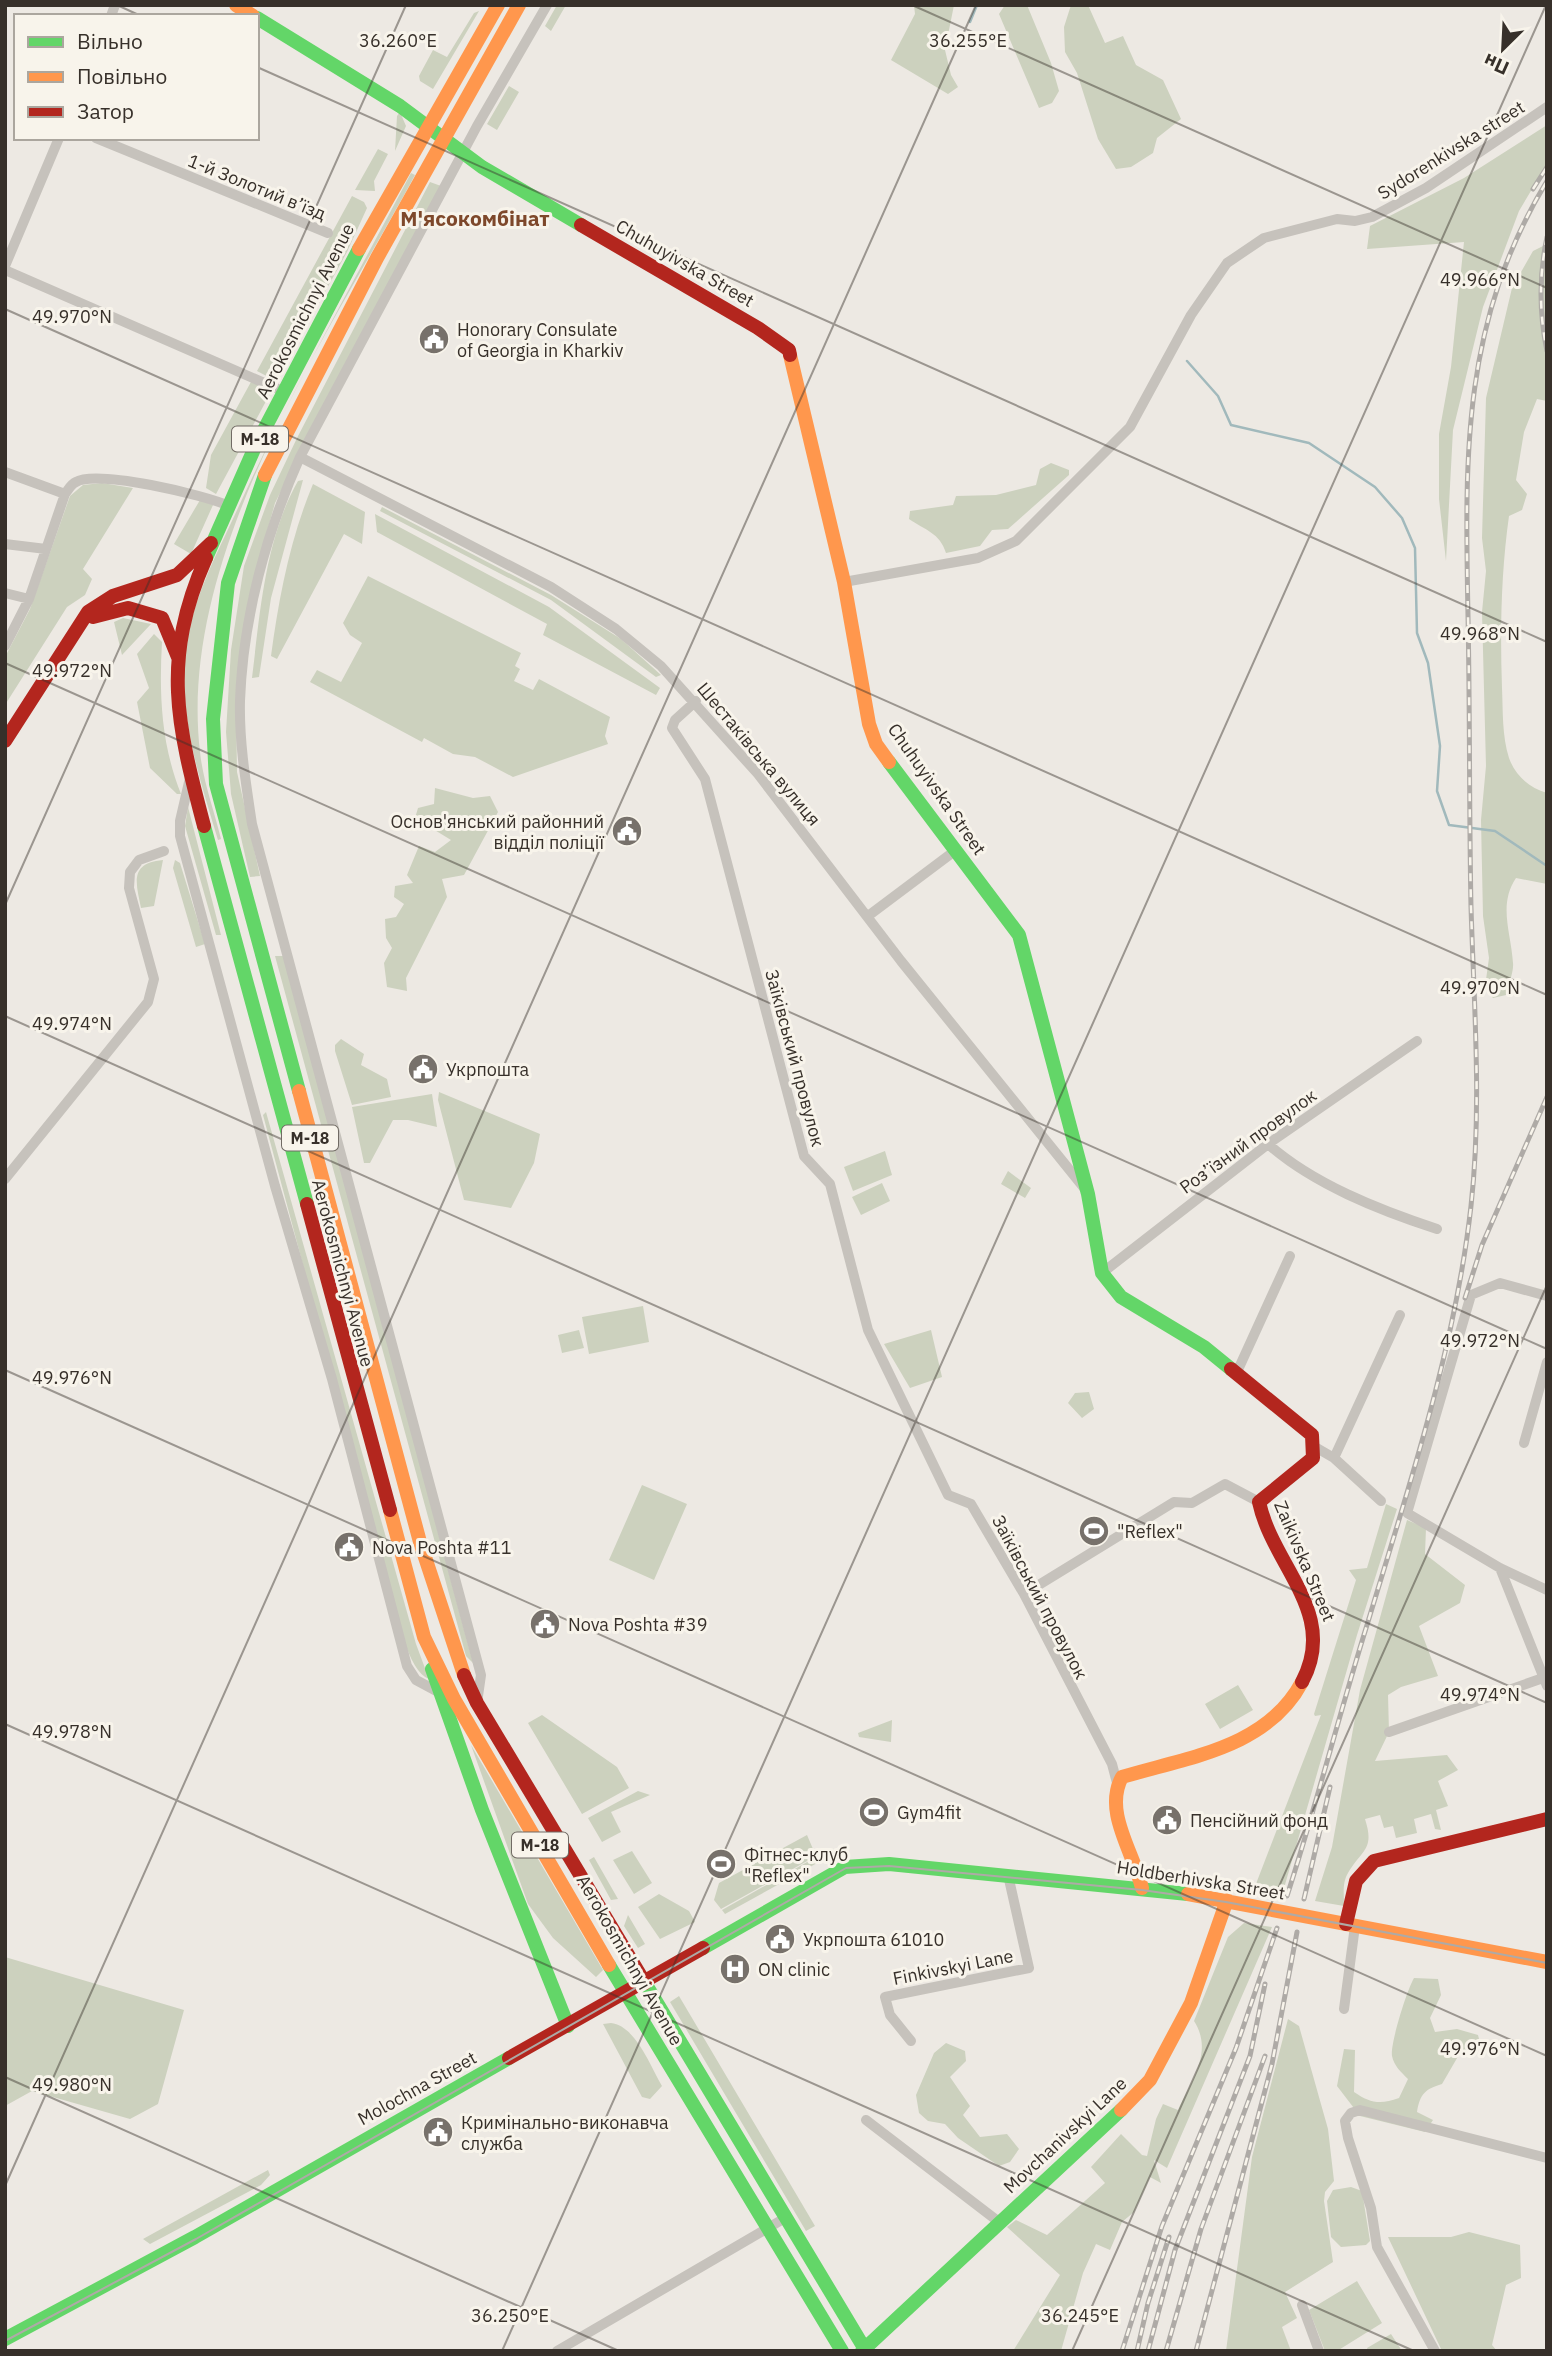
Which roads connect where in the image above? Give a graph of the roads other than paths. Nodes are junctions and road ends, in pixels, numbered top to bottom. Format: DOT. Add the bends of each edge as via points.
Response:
graph roads {
  1 [pos="498,5"];
  2 [pos="519,5"];
  3 [pos="547,5"];
  4 [pos="259,20"];
  5 [pos="1547,107"];
  6 [pos="427,125"];
  7 [pos="58,140"];
  8 [pos="101,140"];
  9 [pos="444,140"];
  10 [pos="462,154"];
  11 [pos="328,233"];
  12 [pos="5,268"];
  13 [pos="285,392"];
  14 [pos="300,457"];
  15 [pos="5,472"];
  16 [pos="65,494"];
  17 [pos="229,506"];
  18 [pos="214,540"];
  19 [pos="5,544"];
  20 [pos="46,549"];
  21 [pos="844,582"];
  22 [pos="5,593"];
  23 [pos="29,598"];
  24 [pos="76,631"];
  25 [pos="5,646"];
  26 [pos="178,657"];
  27 [pos="696,701"];
  28 [pos="6,738"];
  29 [pos="190,778"];
  30 [pos="956,850"];
  31 [pos="164,851"];
  32 [pos="868,916"];
  33 [pos="1417,1041"];
  34 [pos="1268,1143"];
  35 [pos="5,1179"];
  36 [pos="1088,1194"];
  37 [pos="1437,1229"];
  38 [pos="1290,1256"];
  39 [pos="1102,1273"];
  40 [pos="1547,1296"];
  41 [pos="1400,1315"];
  42 [pos="1547,1362"];
  43 [pos="1237,1372"];
  44 [pos="1524,1443"];
  45 [pos="1315,1447"];
  46 [pos="1334,1458"];
  47 [pos="1259,1502"];
  48 [pos="1381,1502"];
  49 [pos="1500,1568"];
  50 [pos="1547,1590"];
  51 [pos="1024,1594"];
  52 [pos="424,1637"];
  53 [pos="1545,1682"];
  54 [pos="438,1692"];
  55 [pos="454,1699"];
  56 [pos="477,1703"];
  57 [pos="1389,1732"];
  58 [pos="482,1745"];
  59 [pos="463,1760"];
  60 [pos="1117,1783"];
  61 [pos="1547,1819"];
  62 [pos="845,1867"];
  63 [pos="1008,1875"];
  64 [pos="1142,1888"];
  65 [pos="1227,1900"];
  66 [pos="1347,1925"];
  67 [pos="1547,1962"];
  68 [pos="644,1981"];
  69 [pos="625,1992"];
  70 [pos="1344,2009"];
  71 [pos="568,2026"];
  72 [pos="911,2040"];
  73 [pos="866,2120"];
  74 [pos="1547,2158"];
  75 [pos="785,2218"];
  76 [pos="999,2222"];
  77 [pos="767,2229"];
  78 [pos="1302,2305"];
  79 [pos="5,2339"];
  80 [pos="839,2348"];
  81 [pos="864,2350"];
  82 [pos="557,2351"];
  83 [pos="1319,2351"];
  84 [pos="1435,2351"];
  1 -- 6 [label="main road, Aerokosmichnyi Avenue / М-18"];
  2 -- 9 [label="main road, Aerokosmichnyi Avenue / М-18"];
  3 -- 10 [label="street"];
  4 -- 6 [label="main road, Chuhuyivska Street"];
  5 -- 21 [label="street" via="1426,188 1372,218 1337,219 1264,238 1227,263 1191,315 1130,427 1016,541 978,558"];
  6 -- 9 [label="main road, Chuhuyivska Street"];
  6 -- 13 [label="main road, Aerokosmichnyi Avenue / М-18"];
  7 -- 12 [label="street"];
  8 -- 11 [label="street, 1-й Золотий в’їзд"];
  9 -- 10 [label="main road, Chuhuyivska Street"];
  9 -- 56 [label="main road, Aerokosmichnyi Avenue / М-18" via="370,270 257,494 228,583 212,743 231,848 420,1542 446,1632"];
  10 -- 14 [label="street"];
  10 -- 21 [label="main road, Chuhuyivska Street" via="789,350"];
  12 -- 13 [label="street"];
  13 -- 17 [label="main road, Aerokosmichnyi Avenue / М-18"];
  14 -- 27 [label="street, Шестаківська вулиця" via="551,587 616,629"];
  14 -- 56 [label="street" via="279,505 254,598 240,704 245,775 265,874 481,1675"];
  15 -- 16 [label="street"];
  16 -- 17 [label="street" via="76,481 96,478 198,494"];
  16 -- 20 [label="street"];
  17 -- 18 [label="main road, Aerokosmichnyi Avenue / М-18"];
  18 -- 24 [label="main road" via="177,575 99,604"];
  18 -- 26 [label="main road, Aerokosmichnyi Avenue / М-18" via="193,592"];
  19 -- 20 [label="street"];
  20 -- 23 [label="street"];
  21 -- 30 [label="main road, Chuhuyivska Street" via="876,744"];
  22 -- 23 [label="street"];
  23 -- 25 [label="street"];
  24 -- 26 [label="main road" via="108,610 137,608 162,618"];
  24 -- 28 [label="main road"];
  26 -- 29 [label="main road, Aerokosmichnyi Avenue / М-18" via="176,702"];
  27 -- 32 [label="street, Шестаківська вулиця"];
  27 -- 51 [label="street, Заїківський провулок" via="672,728 705,779 804,1156 830,1184 868,1330 948,1495 971,1504"];
  29 -- 52 [label="main road, Aerokosmichnyi Avenue / М-18"];
  29 -- 54 [label="street" via="180,821 182,846 332,1379 407,1666 416,1681"];
  30 -- 32 [label="street"];
  30 -- 36 [label="main road, Chuhuyivska Street" via="1019,934"];
  31 -- 35 [label="street" via="139,860 130,872 129,888 154,979 148,1002"];
  32 -- 36 [label="street, Шестаківська вулиця"];
  33 -- 34 [label="street, Роз’їзний провулок"];
  34 -- 37 [label="street" via="1293,1166"];
  34 -- 39 [label="street, Роз’їзний провулок"];
  36 -- 39 [label="main road, Chuhuyivska Street"];
  38 -- 43 [label="street"];
  39 -- 43 [label="main road" via="1121,1297"];
  40 -- 49 [label="street" via="1500,1283 1471,1294 1407,1513"];
  41 -- 46 [label="street"];
  42 -- 44 [label="street"];
  43 -- 45 [label="main road" via="1304,1426"];
  45 -- 46 [label="street"];
  45 -- 47 [label="main road, Zaikivska Street" via="1306,1467"];
  46 -- 48 [label="street"];
  47 -- 51 [label="street, Zaikivska Street" via="1225,1484 1192,1503 1174,1502"];
  47 -- 60 [label="main road, Zaikivska Street" via="1264,1524 1317,1633 1303,1680 1275,1720 1243,1741 1122,1777"];
  49 -- 50 [label="street"];
  49 -- 53 [label="street"];
  51 -- 60 [label="street, Заїківський провулок"];
  52 -- 54 [label="main road"];
  52 -- 55 [label="main road, Aerokosmichnyi Avenue / М-18"];
  53 -- 57 [label="street"];
  54 -- 55 [label="street"];
  54 -- 59 [label="main road"];
  55 -- 58 [label="main road, Aerokosmichnyi Avenue / М-18"];
  56 -- 68 [label="main road, Aerokosmichnyi Avenue / М-18"];
  58 -- 59 [label="main road" via="467,1740"];
  58 -- 69 [label="main road, Aerokosmichnyi Avenue / М-18"];
  59 -- 71 [label="main road"];
  60 -- 64 [label="main road" via="1113,1794 1116,1808"];
  61 -- 66 [label="main road" via="1374,1861 1356,1881"];
  62 -- 63 [label="main road, Holdberhivska Street" via="878,1863"];
  62 -- 68 [label="main road, Molochna Street"];
  63 -- 64 [label="main road, Holdberhivska Street"];
  63 -- 72 [label="street, Finkivskyi Lane" via="1028,1968 884,1997 891,2015"];
  64 -- 65 [label="main road, Holdberhivska Street"];
  65 -- 66 [label="main road, Holdberhivska Street"];
  65 -- 76 [label="main road, Movchanivskyi Lane" via="1206,1966 1157,2071 1110,2122"];
  66 -- 67 [label="main road, Holdberhivska Street"];
  66 -- 70 [label="street"];
  68 -- 69 [label="main road, Molochna Street"];
  68 -- 75 [label="main road, Aerokosmichnyi Avenue / М-18"];
  69 -- 71 [label="main road, Molochna Street"];
  69 -- 77 [label="main road, Aerokosmichnyi Avenue / М-18"];
  71 -- 79 [label="main road, Molochna Street"];
  73 -- 76 [label="street"];
  74 -- 84 [label="street" via="1360,2110 1345,2121 1371,2208 1377,2247"];
  75 -- 77 [label="street"];
  75 -- 81 [label="main road, Aerokosmichnyi Avenue / М-18"];
  76 -- 81 [label="main road, Movchanivskyi Lane"];
  77 -- 80 [label="main road, Aerokosmichnyi Avenue / М-18"];
  77 -- 82 [label="street"];
  78 -- 83 [label="street"];
}
